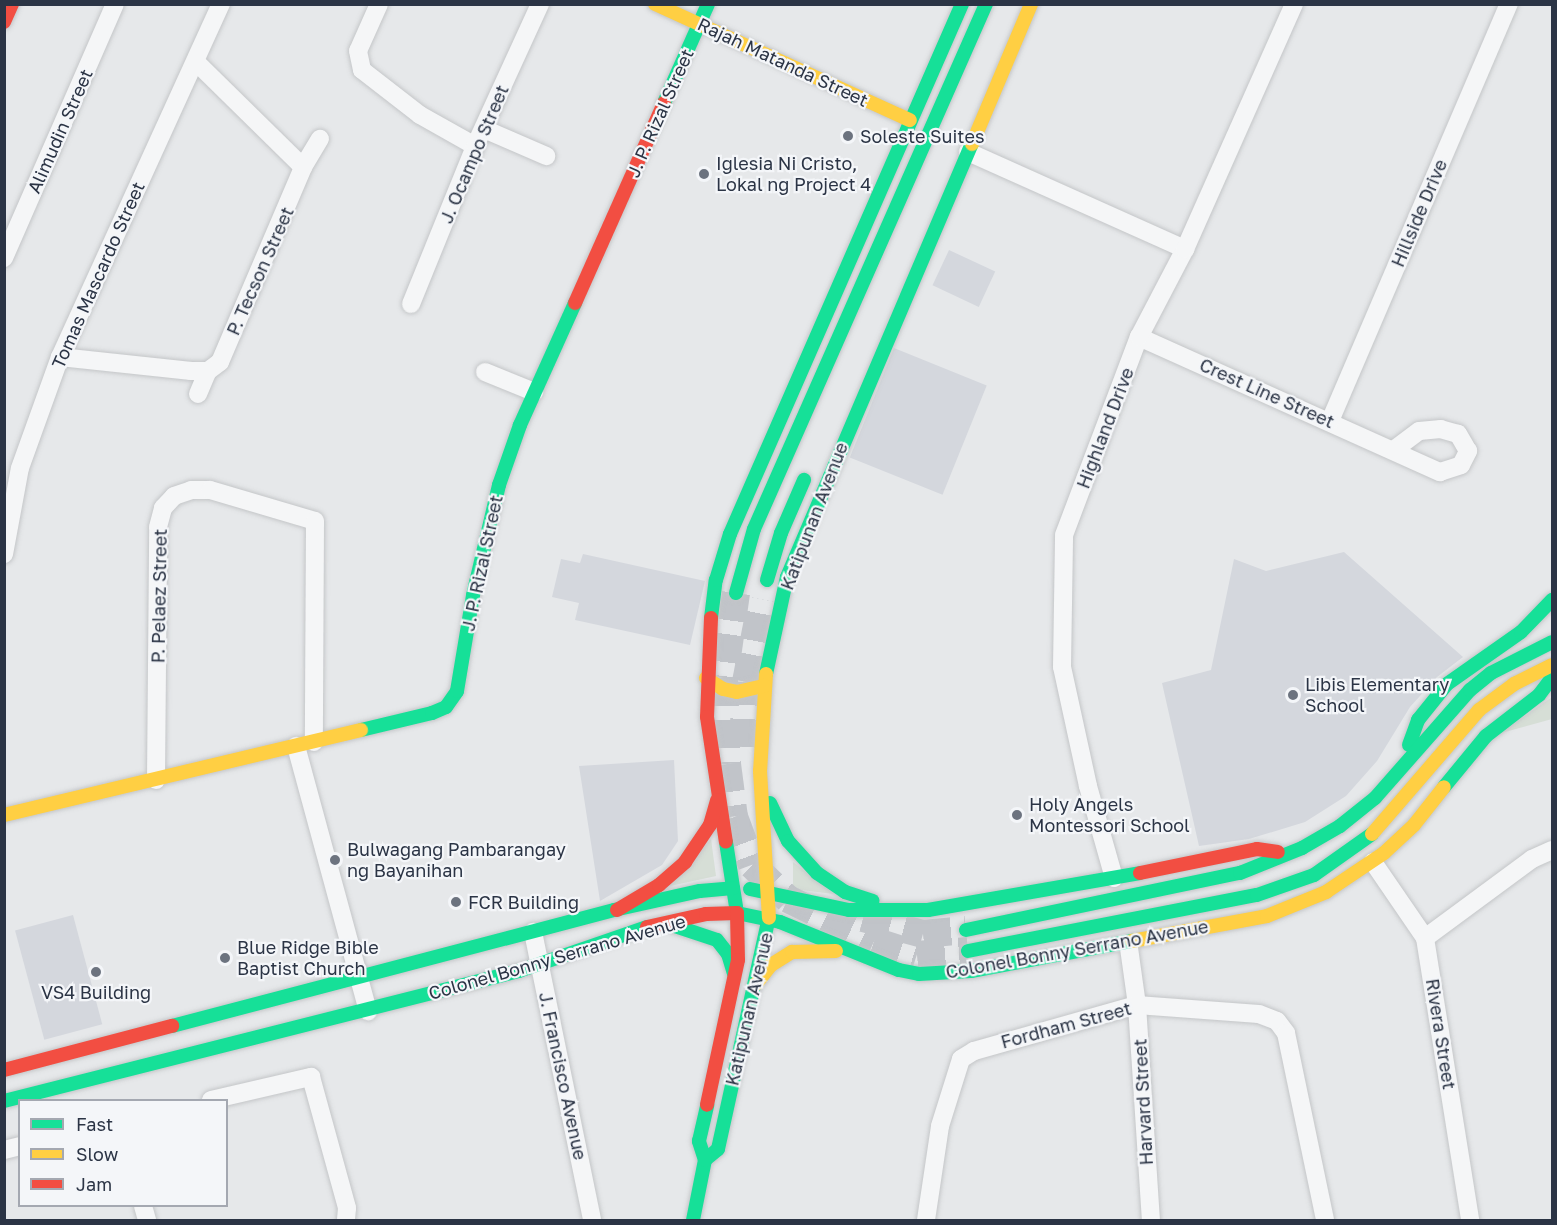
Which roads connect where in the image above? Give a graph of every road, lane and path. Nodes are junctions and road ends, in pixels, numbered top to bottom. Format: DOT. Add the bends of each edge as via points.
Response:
graph roads {
  1 [pos="12,4"];
  2 [pos="116,4"];
  3 [pos="220,4"];
  4 [pos="379,4"];
  5 [pos="540,4"];
  6 [pos="655,4"];
  7 [pos="708,4"];
  8 [pos="962,4"];
  9 [pos="986,4"];
  10 [pos="1031,4"];
  11 [pos="1294,4"];
  12 [pos="1509,4"];
  13 [pos="4,22"];
  14 [pos="700,23"];
  15 [pos="196,62"];
  16 [pos="910,120"];
  17 [pos="484,129"];
  18 [pos="320,139"];
  19 [pos="476,146"];
  20 [pos="968,152"];
  21 [pos="546,156"];
  22 [pos="303,167"];
  23 [pos="1185,249"];
  24 [pos="4,258"];
  25 [pos="411,304"];
  26 [pos="1139,336"];
  27 [pos="60,357"];
  28 [pos="208,370"];
  29 [pos="485,372"];
  30 [pos="534,392"];
  31 [pos="198,394"];
  32 [pos="1330,421"];
  33 [pos="1395,449"];
  34 [pos="809,469"];
  35 [pos="4,555"];
  36 [pos="764,592"];
  37 [pos="736,593"];
  38 [pos="1552,600"];
  39 [pos="1552,642"];
  40 [pos="1552,665"];
  41 [pos="706,678"];
  42 [pos="1552,678"];
  43 [pos="764,686"];
  44 [pos="707,710"];
  45 [pos="761,710"];
  46 [pos="305,744"];
  47 [pos="1405,765"];
  48 [pos="760,771"];
  49 [pos="156,780"];
  50 [pos="717,795"];
  51 [pos="4,815"];
  52 [pos="1552,850"];
  53 [pos="1288,854"];
  54 [pos="1373,862"];
  55 [pos="1114,878"];
  56 [pos="733,888"];
  57 [pos="769,892"];
  58 [pos="617,910"];
  59 [pos="928,910"];
  60 [pos="737,913"];
  61 [pos="769,918"];
  62 [pos="660,923"];
  63 [pos="966,930"];
  64 [pos="533,932"];
  65 [pos="1425,938"];
  66 [pos="1129,948"];
  67 [pos="968,951"];
  68 [pos="862,954"];
  69 [pos="540,965"];
  70 [pos="358,976"];
  71 [pos="735,979"];
  72 [pos="756,984"];
  73 [pos="1137,1005"];
  74 [pos="368,1011"];
  75 [pos="4,1070"];
  76 [pos="219,1099"];
  77 [pos="4,1101"];
  78 [pos="705,1160"];
  79 [pos="346,1221"];
  80 [pos="592,1221"];
  81 [pos="693,1221"];
  82 [pos="927,1221"];
  83 [pos="1150,1221"];
  84 [pos="1325,1221"];
  85 [pos="1470,1221"];
  1 -- 13 [label="main road"];
  2 -- 24 [label="street, Alimudin Street"];
  3 -- 15 [label="street, Tomas Mascardo Street"];
  4 -- 19 [label="street" via="358,51 362,70 420,115"];
  5 -- 17 [label="street, J. Ocampo Street"];
  6 -- 14 [label="main road, Rajah Matanda Street"];
  7 -- 14 [label="main road, J. P. Rizal Street"];
  8 -- 16 [label="main road, Katipunan Avenue"];
  9 -- 37 [label="main road" via="754,529"];
  10 -- 20 [label="main road, Katipunan Avenue"];
  11 -- 23 [label="street, Highland Drive"];
  12 -- 32 [label="street, Hillside Drive"];
  14 -- 16 [label="main road, Rajah Matanda Street"];
  14 -- 30 [label="main road, J. P. Rizal Street"];
  15 -- 22 [label="street"];
  15 -- 27 [label="street, Tomas Mascardo Street"];
  16 -- 41 [label="main road, Katipunan Avenue" via="730,534 711,603"];
  17 -- 19 [label="street, J. Ocampo Street"];
  17 -- 21 [label="street"];
  18 -- 22 [label="street, P. Tecson Street"];
  19 -- 25 [label="street, J. Ocampo Street"];
  20 -- 23 [label="street"];
  20 -- 43 [label="main road, Katipunan Avenue" via="798,545 784,590"];
  22 -- 28 [label="street, P. Tecson Street" via="220,362"];
  23 -- 26 [label="street, Highland Drive"];
  26 -- 32 [label="street, Crest Line Street"];
  26 -- 55 [label="street, Highland Drive" via="1064,536 1062,667 1081,758"];
  27 -- 28 [label="street"];
  27 -- 35 [label="street, Tomas Mascardo Street" via="20,468"];
  28 -- 31 [label="street, P. Tecson Street"];
  29 -- 30 [label="street"];
  30 -- 46 [label="main road, J. P. Rizal Street" via="499,485 473,596 458,691 446,706 432,713"];
  32 -- 33 [label="street, Crest Line Street"];
  34 -- 36 [label="main road, Katipunan Avenue" via="779,540"];
  38 -- 47 [label="main road" via="1521,632 1447,684 1418,720"];
  39 -- 47 [label="main road" via="1491,673 1470,690"];
  40 -- 67 [label="main road, Colonel Bonny Serrano Avenue" via="1489,702 1371,835 1337,862 1303,879 1257,895"];
  41 -- 43 [label="main road" via="723,689 737,692"];
  41 -- 44 [label="main road, Katipunan Avenue"];
  42 -- 54 [label="main road, Colonel Bonny Serrano Avenue" via="1539,695 1486,736 1414,825"];
  43 -- 45 [label="main road, Katipunan Avenue"];
  44 -- 45 [label="main road" via="722,702 738,700"];
  44 -- 50 [label="main road, Katipunan Avenue"];
  45 -- 48 [label="main road, Katipunan Avenue"];
  46 -- 49 [label="main road, J. P. Rizal Street"];
  46 -- 49 [label="street, P. Pelaez Street" via="315,521 210,490 191,490 174,496 162,508 159,527"];
  46 -- 70 [label="street"];
  47 -- 53 [label="main road" via="1352,817"];
  48 -- 57 [label="main road, Katipunan Avenue"];
  48 -- 59 [label="main road" via="779,826 817,873 855,896"];
  49 -- 51 [label="main road, J. P. Rizal Street"];
  50 -- 56 [label="main road, Katipunan Avenue"];
  50 -- 58 [label="main road" via="710,825 685,862 659,885"];
  52 -- 65 [label="street" via="1532,859"];
  53 -- 55 [label="main road, Colonel Bonny Serrano Avenue" via="1257,849"];
  53 -- 63 [label="main road" via="1240,873"];
  54 -- 65 [label="street, Rivera Street"];
  54 -- 68 [label="main road, Colonel Bonny Serrano Avenue" via="1318,897 1267,916 999,966 919,974"];
  55 -- 59 [label="main road, Colonel Bonny Serrano Avenue"];
  56 -- 57 [label="main road, Colonel Bonny Serrano Avenue"];
  56 -- 58 [label="main road, Colonel Bonny Serrano Avenue" via="700,891"];
  56 -- 60 [label="main road, Katipunan Avenue"];
  57 -- 59 [label="main road, Colonel Bonny Serrano Avenue" via="849,910"];
  57 -- 61 [label="main road, Katipunan Avenue"];
  58 -- 64 [label="main road, Colonel Bonny Serrano Avenue"];
  60 -- 61 [label="main road, Colonel Bonny Serrano Avenue"];
  60 -- 62 [label="main road, Colonel Bonny Serrano Avenue" via="706,914"];
  60 -- 71 [label="main road, Katipunan Avenue"];
  61 -- 68 [label="main road, Colonel Bonny Serrano Avenue"];
  61 -- 72 [label="main road, Katipunan Avenue"];
  62 -- 69 [label="main road, Colonel Bonny Serrano Avenue"];
  62 -- 71 [label="main road" via="702,932 717,940 728,954"];
  64 -- 69 [label="street, J. Francisco Avenue"];
  64 -- 70 [label="main road, Colonel Bonny Serrano Avenue"];
  65 -- 85 [label="street, Rivera Street"];
  66 -- 73 [label="street, Harvard Street"];
  68 -- 72 [label="main road" via="809,949 792,952 771,965"];
  69 -- 74 [label="main road, Colonel Bonny Serrano Avenue"];
  69 -- 80 [label="street, J. Francisco Avenue"];
  70 -- 74 [label="street"];
  70 -- 75 [label="main road, Colonel Bonny Serrano Avenue"];
  71 -- 78 [label="main road, Katipunan Avenue" via="699,1141"];
  72 -- 78 [label="main road, Katipunan Avenue" via="718,1149"];
  73 -- 82 [label="street, Fordham Street" via="974,1051 961,1059 940,1126"];
  73 -- 83 [label="street, Harvard Street"];
  73 -- 84 [label="street, Fordham Street" via="1259,1014 1276,1021 1286,1034"];
  74 -- 77 [label="main road, Colonel Bonny Serrano Avenue"];
  76 -- 79 [label="street" via="310,1077 347,1208"];
  78 -- 81 [label="main road, Katipunan Avenue"];
}
